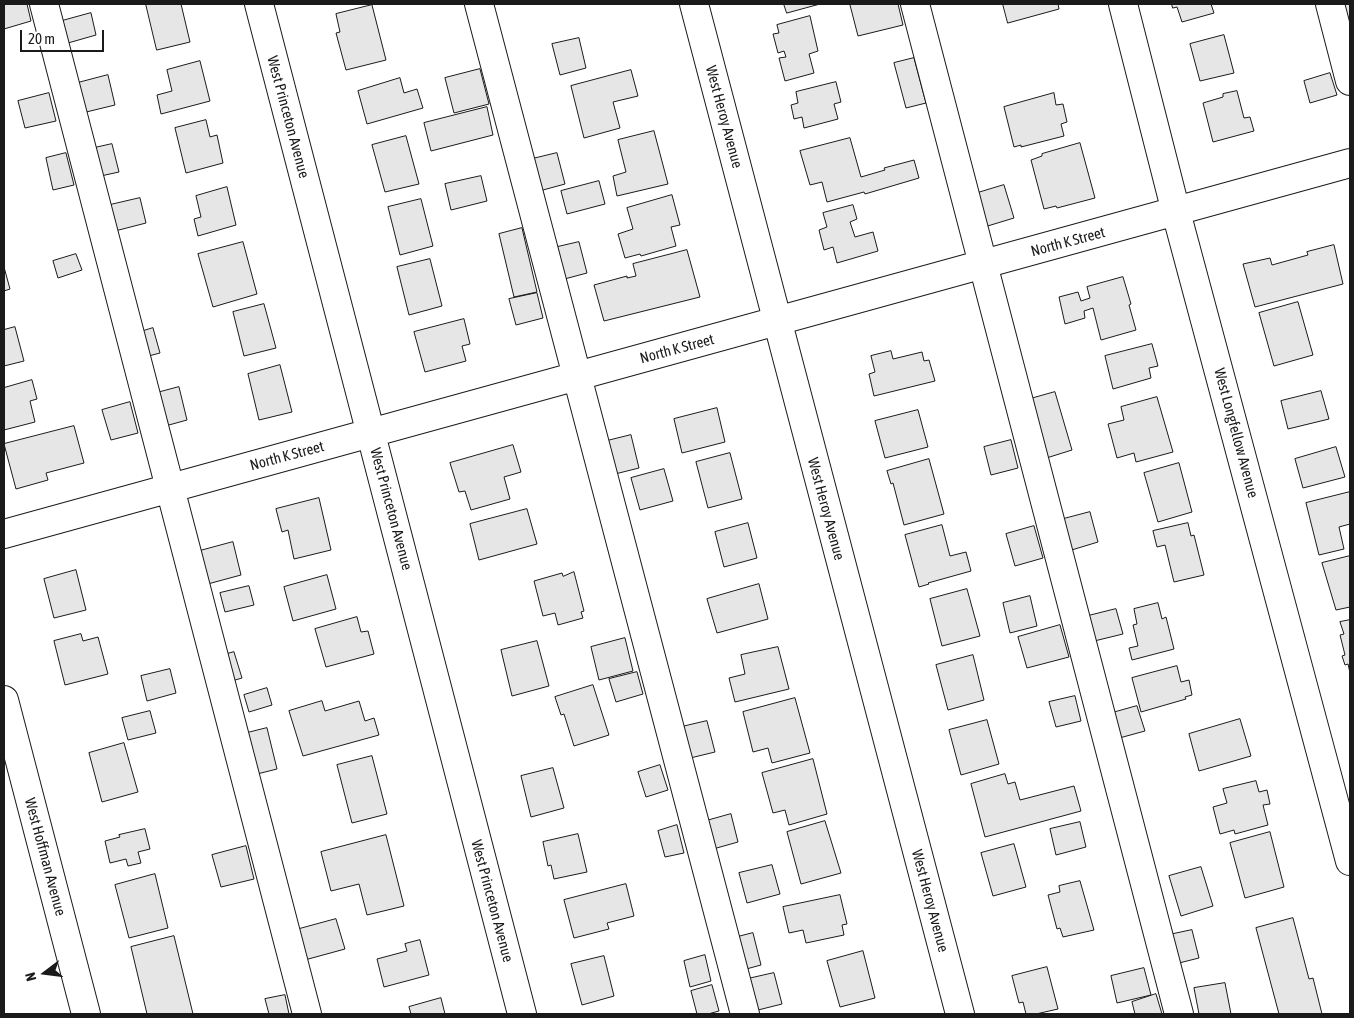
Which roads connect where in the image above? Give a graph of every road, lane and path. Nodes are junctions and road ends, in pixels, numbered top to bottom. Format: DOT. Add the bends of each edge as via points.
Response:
graph roads {
  1 [pos="44,4"];
  2 [pos="259,4"];
  3 [pos="479,4"];
  4 [pos="694,4"];
  5 [pos="915,4"];
  6 [pos="1123,4"];
  7 [pos="1330,4"];
  8 [pos="1350,81"];
  9 [pos="1350,163"];
  10 [pos="1176,212"];
  11 [pos="983,265"];
  12 [pos="777,322"];
  13 [pos="577,377"];
  14 [pos="371,433"];
  15 [pos="169,489"];
  16 [pos="4,534"];
  17 [pos="4,700"];
  18 [pos="1350,861"];
  19 [pos="86,1014"];
  20 [pos="307,1014"];
  21 [pos="522,1014"];
  22 [pos="745,1014"];
  23 [pos="960,1014"];
  24 [pos="1179,1014"];
  1 -- 15 [label="street"];
  2 -- 14 [label="street, West Princeton Avenue"];
  3 -- 13 [label="street"];
  4 -- 12 [label="street, West Heroy Avenue"];
  5 -- 11 [label="street"];
  6 -- 10 [label="street, West Longfellow Avenue"];
  7 -- 8 [label="street"];
  9 -- 10 [label="street, North K Street"];
  10 -- 11 [label="street, North K Street"];
  10 -- 18 [label="street, West Longfellow Avenue"];
  11 -- 12 [label="street, North K Street"];
  11 -- 24 [label="street"];
  12 -- 13 [label="street, North K Street"];
  12 -- 23 [label="street, West Heroy Avenue"];
  13 -- 14 [label="street, North K Street"];
  13 -- 22 [label="street"];
  14 -- 15 [label="street, North K Street"];
  14 -- 21 [label="street, West Princeton Avenue"];
  15 -- 16 [label="street, North K Street"];
  15 -- 20 [label="street"];
  17 -- 19 [label="street, West Hoffman Avenue"];
}
